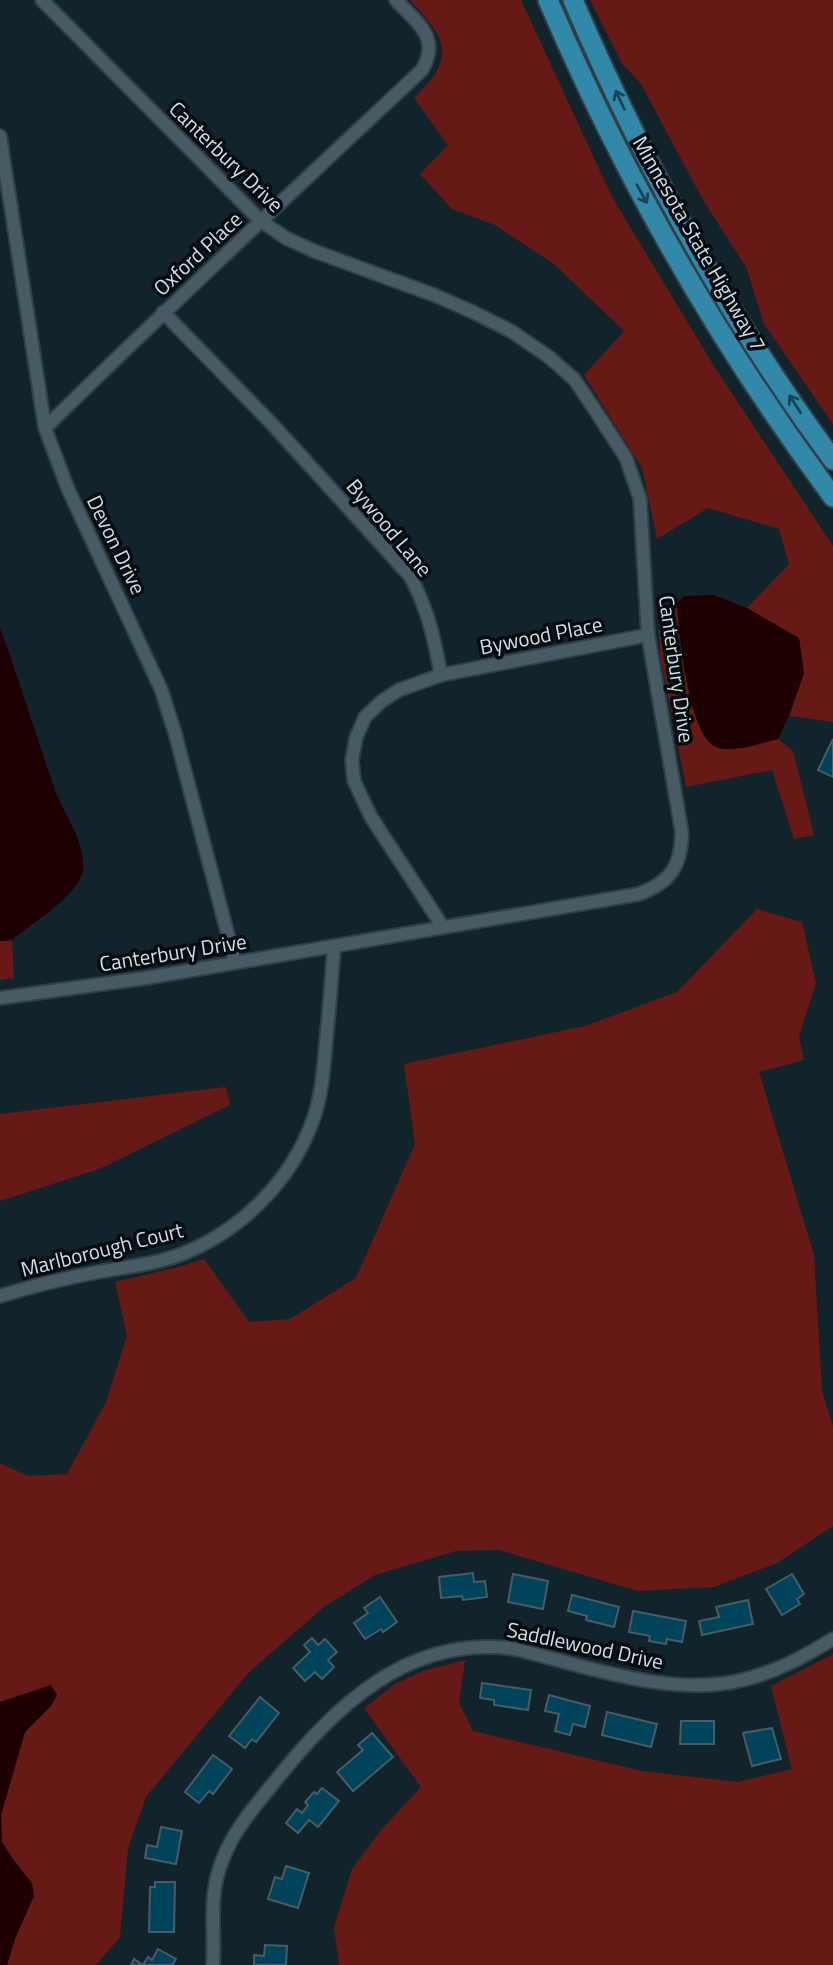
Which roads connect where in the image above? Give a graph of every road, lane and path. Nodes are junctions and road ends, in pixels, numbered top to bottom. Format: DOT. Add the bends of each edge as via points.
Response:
graph roads {
  1 [pos="42,0"];
  2 [pos="396,0"];
  3 [pos="548,0"];
  4 [pos="573,0"];
  5 [pos="0,136"];
  6 [pos="261,221"];
  7 [pos="163,312"];
  8 [pos="46,428"];
  9 [pos="833,460"];
  10 [pos="833,497"];
  11 [pos="648,635"];
  12 [pos="441,675"];
  13 [pos="443,927"];
  14 [pos="334,946"];
  15 [pos="235,962"];
  16 [pos="0,998"];
  17 [pos="0,1296"];
  18 [pos="833,1639"];
  19 [pos="213,1965"];
  1 -- 6 [label="street, Canterbury Drive"];
  2 -- 6 [label="street, Oxford Place" via="422,27 431,48 422,70"];
  3 -- 10 [label="main road, Minnesota State Highway 7, one-way" via="616,147 676,257 799,452"];
  9 -- 4 [label="main road, Minnesota State Highway 7, one-way" via="746,330 696,245 637,137"];
  5 -- 8 [label="street, Devon Drive"];
  6 -- 7 [label="street, Oxford Place"];
  6 -- 11 [label="street, Canterbury Drive" via="314,251 511,331 574,379 634,478 643,521"];
  7 -- 8 [label="street, Oxford Place"];
  7 -- 12 [label="street, Bywood Lane" via="274,425 410,576 431,623"];
  8 -- 15 [label="street, Devon Drive" via="68,489 161,689"];
  11 -- 12 [label="street, Bywood Place"];
  11 -- 13 [label="street, Canterbury Drive" via="682,833 681,850 668,878 639,894"];
  12 -- 13 [label="street" via="382,701 365,718 352,760 362,802"];
  13 -- 14 [label="street, Canterbury Drive"];
  14 -- 15 [label="street, Canterbury Drive"];
  14 -- 17 [label="street, Marlborough Court" via="323,1076 313,1120 297,1156 275,1188 248,1216 181,1254"];
  15 -- 16 [label="street, Canterbury Drive"];
  18 -- 19 [label="street, Saddlewood Drive" via="768,1672 699,1686 653,1682 493,1646 434,1653 400,1668 371,1685 306,1742 228,1845 213,1902"];
}
